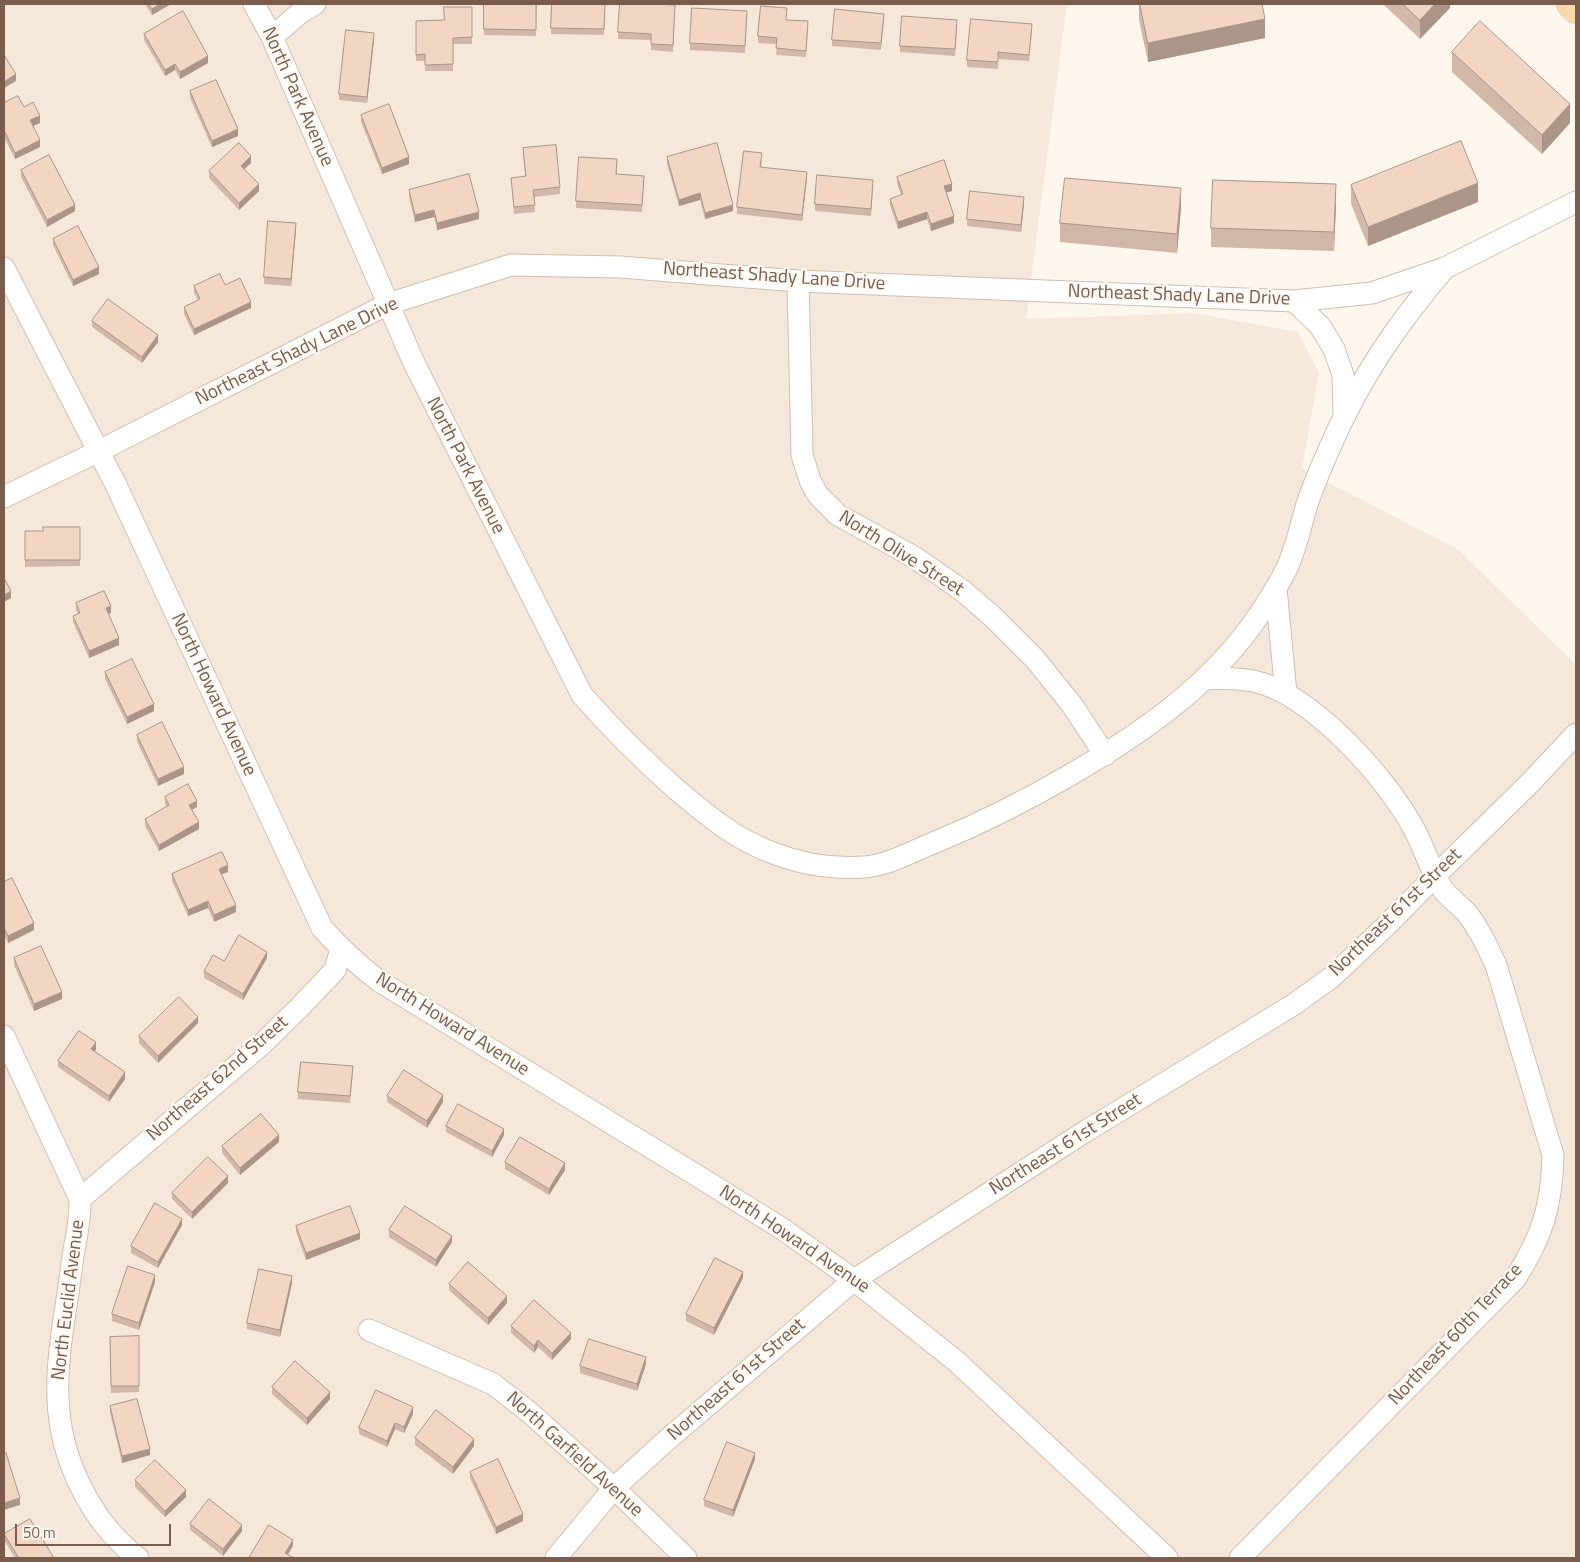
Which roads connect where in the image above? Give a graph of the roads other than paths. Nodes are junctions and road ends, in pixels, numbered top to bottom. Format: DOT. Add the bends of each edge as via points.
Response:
graph roads {
  1 [pos="254,4"];
  2 [pos="315,4"];
  3 [pos="1570,4"];
  4 [pos="1576,10"];
  5 [pos="272,37"];
  6 [pos="1576,202"];
  7 [pos="4,268"];
  8 [pos="1446,268"];
  9 [pos="798,281"];
  10 [pos="1294,301"];
  11 [pos="388,304"];
  12 [pos="1344,417"];
  13 [pos="97,452"];
  14 [pos="4,497"];
  15 [pos="1276,588"];
  16 [pos="1207,678"];
  17 [pos="1286,694"];
  18 [pos="1576,734"];
  19 [pos="1105,755"];
  20 [pos="1436,875"];
  21 [pos="341,949"];
  22 [pos="4,1036"];
  23 [pos="80,1198"];
  24 [pos="854,1280"];
  25 [pos="369,1330"];
  26 [pos="614,1488"];
  27 [pos="138,1558"];
  28 [pos="556,1558"];
  29 [pos="686,1558"];
  30 [pos="1167,1558"];
  31 [pos="1240,1558"];
  1 -- 5 [label="street, North Park Avenue"];
  2 -- 5 [label="street"];
  3 -- 4 [label="main road"];
  5 -- 11 [label="street, North Park Avenue"];
  6 -- 8 [label="street, Northeast Shady Lane Drive"];
  7 -- 13 [label="street, North Howard Avenue"];
  8 -- 10 [label="street, Northeast Shady Lane Drive" via="1372,293"];
  8 -- 12 [label="street, North Park Avenue" via="1398,325"];
  9 -- 10 [label="street, Northeast Shady Lane Drive"];
  9 -- 11 [label="street, Northeast Shady Lane Drive" via="620,266 511,265"];
  9 -- 19 [label="street, North Olive Street" via="802,455 810,483 838,515 914,557 963,591 993,617 1035,659 1072,705"];
  10 -- 12 [label="street" via="1320,326 1334,349 1344,375"];
  11 -- 13 [label="street, Northeast Shady Lane Drive"];
  11 -- 19 [label="street, North Park Avenue" via="414,363 582,695 650,766 713,821 741,839 801,861 866,866 892,860 962,831 1027,800"];
  12 -- 15 [label="street, North Park Avenue" via="1309,499 1288,565"];
  13 -- 14 [label="street, Northeast Shady Lane Drive"];
  13 -- 21 [label="street, North Howard Avenue" via="116,485 322,928"];
  15 -- 16 [label="street, North Park Avenue" via="1232,651"];
  15 -- 17 [label="street"];
  16 -- 17 [label="street" via="1252,681"];
  16 -- 19 [label="street, North Park Avenue" via="1150,725"];
  17 -- 20 [label="street" via="1316,713 1352,747 1385,786 1414,828"];
  18 -- 20 [label="street, Northeast 61st Street"];
  20 -- 24 [label="street, Northeast 61st Street" via="1332,977 1293,1005 1086,1131"];
  20 -- 31 [label="street, Northeast 60th Terrace" via="1444,890 1466,912 1483,937 1496,965 1553,1155 1548,1208 1541,1232 1515,1279"];
  21 -- 23 [label="street, Northeast 62nd Street" via="335,970 261,1045"];
  21 -- 24 [label="street, North Howard Avenue" via="379,981 784,1230"];
  22 -- 23 [label="street"];
  23 -- 27 [label="street, North Euclid Avenue" via="81,1219 74,1246 58,1370 58,1400 64,1441 90,1503 108,1529"];
  24 -- 26 [label="street, Northeast 61st Street"];
  24 -- 30 [label="street, North Howard Avenue" via="956,1361"];
  25 -- 26 [label="street, North Garfield Avenue" via="493,1384 530,1412"];
  26 -- 28 [label="street, Northeast 61st Street"];
  26 -- 29 [label="street, North Garfield Avenue"];
}
